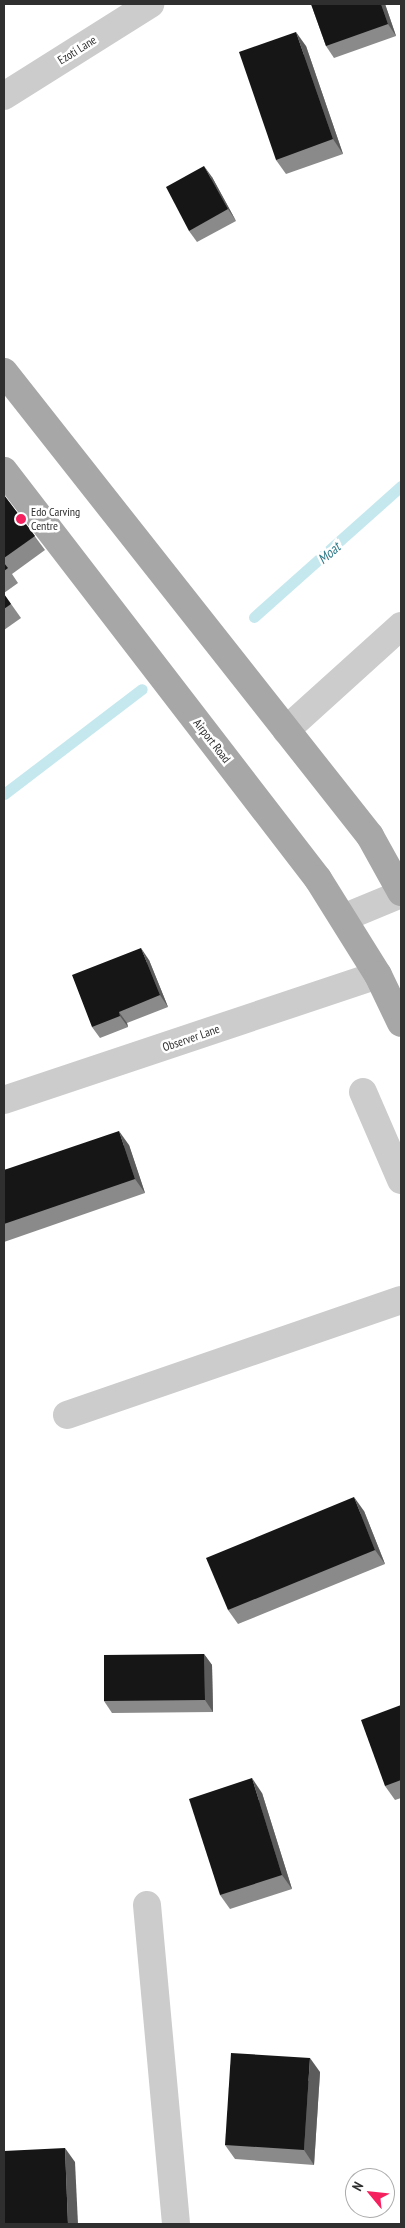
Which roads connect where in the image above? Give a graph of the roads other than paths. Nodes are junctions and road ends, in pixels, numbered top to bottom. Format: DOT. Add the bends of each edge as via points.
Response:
graph roads {
  1 [pos="150,4"];
  2 [pos="4,96"];
  3 [pos="4,372"];
  4 [pos="4,471"];
  5 [pos="401,626"];
  6 [pos="286,730"];
  7 [pos="401,893"];
  8 [pos="343,918"];
  9 [pos="378,975"];
  10 [pos="401,1022"];
  11 [pos="363,1092"];
  12 [pos="4,1100"];
  13 [pos="401,1180"];
  14 [pos="401,1300"];
  15 [pos="66,1415"];
  16 [pos="147,1905"];
  17 [pos="176,2224"];
  1 -- 2 [label="street, Ezoti Lane"];
  3 -- 6 [label="main road"];
  4 -- 8 [label="main road, Airport Road" via="318,879"];
  5 -- 6 [label="street"];
  6 -- 7 [label="main road" via="370,836"];
  7 -- 8 [label="street"];
  8 -- 9 [label="main road, Airport Road"];
  9 -- 10 [label="main road, Airport Road"];
  9 -- 12 [label="street, Observer Lane"];
  11 -- 13 [label="street"];
  14 -- 15 [label="street"];
  16 -- 17 [label="street"];
}
